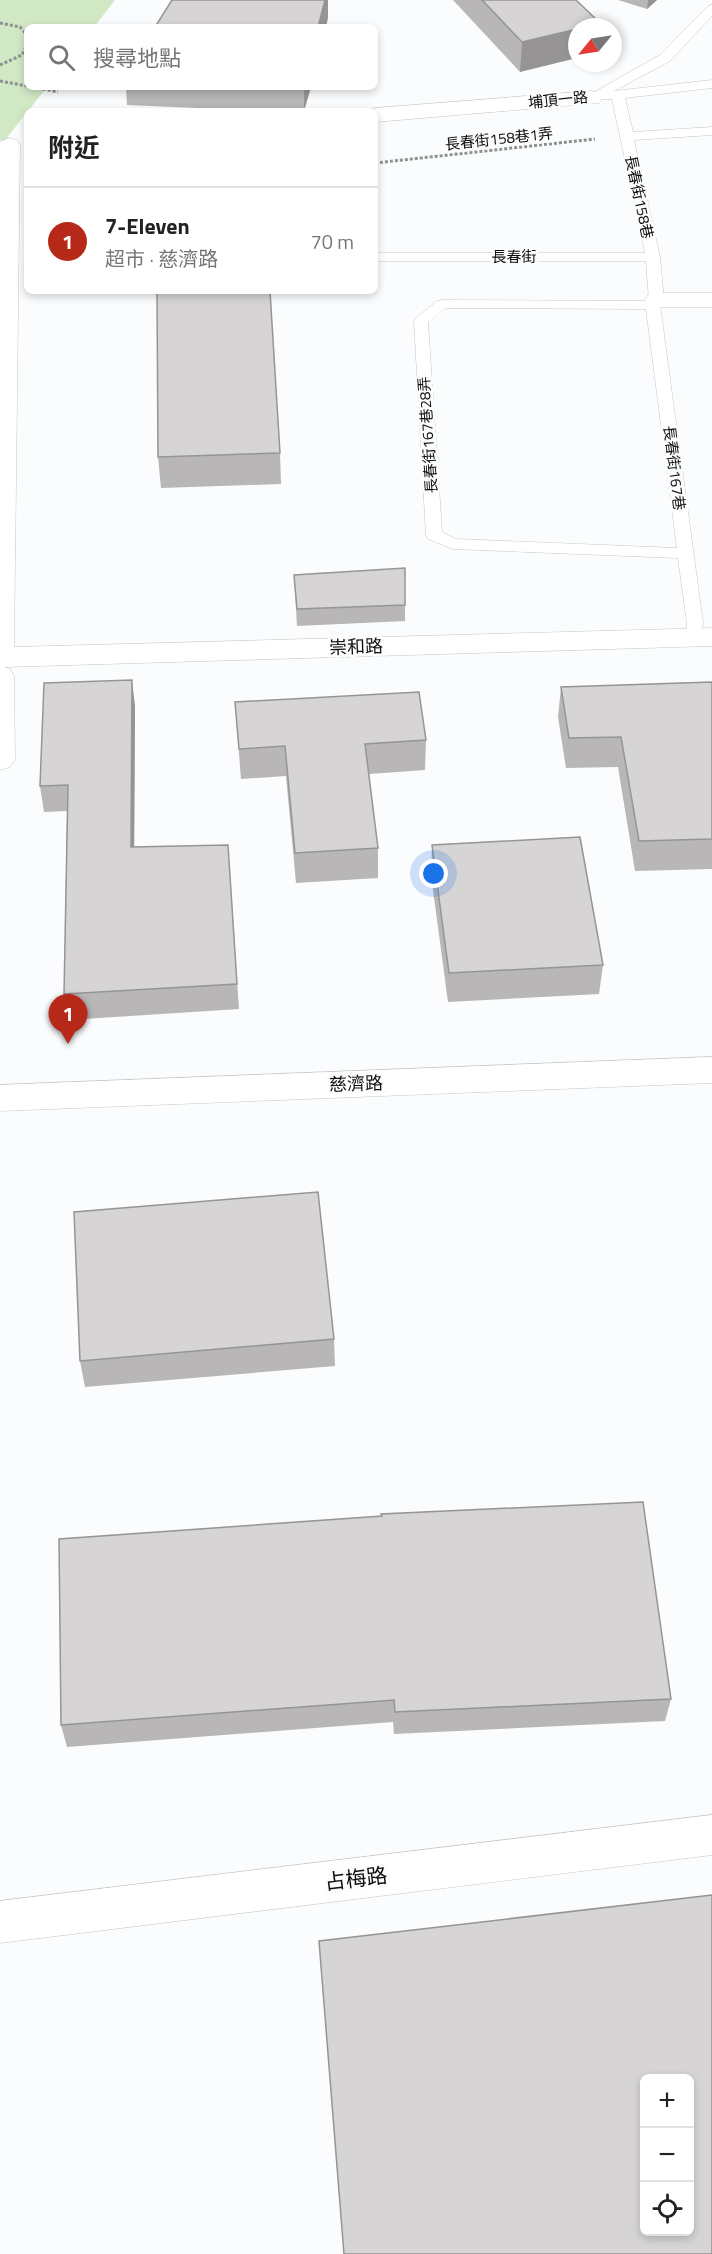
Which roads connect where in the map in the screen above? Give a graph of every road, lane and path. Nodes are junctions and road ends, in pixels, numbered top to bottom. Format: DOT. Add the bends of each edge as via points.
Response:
graph roads {
  1 [pos="712,9"];
  2 [pos="0,23"];
  3 [pos="24,32"];
  4 [pos="24,51"];
  5 [pos="0,65"];
  6 [pos="0,81"];
  7 [pos="712,84"];
  8 [pos="24,85"];
  9 [pos="48,90"];
  10 [pos="58,92"];
  11 [pos="618,94"];
  12 [pos="591,98"];
  13 [pos="378,115"];
  14 [pos="712,131"];
  15 [pos="626,136"];
  16 [pos="12,144"];
  17 [pos="378,162"];
  18 [pos="378,257"];
  19 [pos="653,257"];
  20 [pos="712,300"];
  21 [pos="655,302"];
  22 [pos="3,306"];
  23 [pos="684,553"];
  24 [pos="703,638"];
  25 [pos="0,657"];
  26 [pos="0,676"];
  27 [pos="0,760"];
  28 [pos="712,1070"];
  29 [pos="0,1098"];
  30 [pos="712,1835"];
  31 [pos="0,1922"];
  1 -- 12 [label="lane, 埔頂一路" via="665,58"];
  2 -- 3 [label="path"];
  4 -- 5 [label="path"];
  6 -- 8 [label="path"];
  7 -- 11 [label="lane"];
  9 -- 10 [label="path"];
  11 -- 12 [label="lane"];
  11 -- 15 [label="lane, 長春街158巷"];
  12 -- 13 [label="street, 埔頂一路"];
  14 -- 15 [label="lane"];
  15 -- 17 [label="path, 長春街158巷1弄"];
  15 -- 19 [label="lane, 長春街158巷"];
  16 -- 22 [label="street"];
  18 -- 19 [label="lane, 長春街"];
  19 -- 21 [label="lane, 長春街158巷"];
  20 -- 21 [label="street"];
  21 -- 23 [label="lane, 長春街167巷"];
  21 -- 23 [label="lane, 長春街167巷28弄" via="442,304 420,321 434,535 453,544"];
  22 -- 25 [label="street"];
  23 -- 24 [label="lane, 長春街167巷" via="695,623"];
  24 -- 25 [label="street, 崇和路"];
  26 -- 27 [label="street"];
  28 -- 29 [label="street, 慈濟路"];
  30 -- 31 [label="street, 占梅路"];
}
